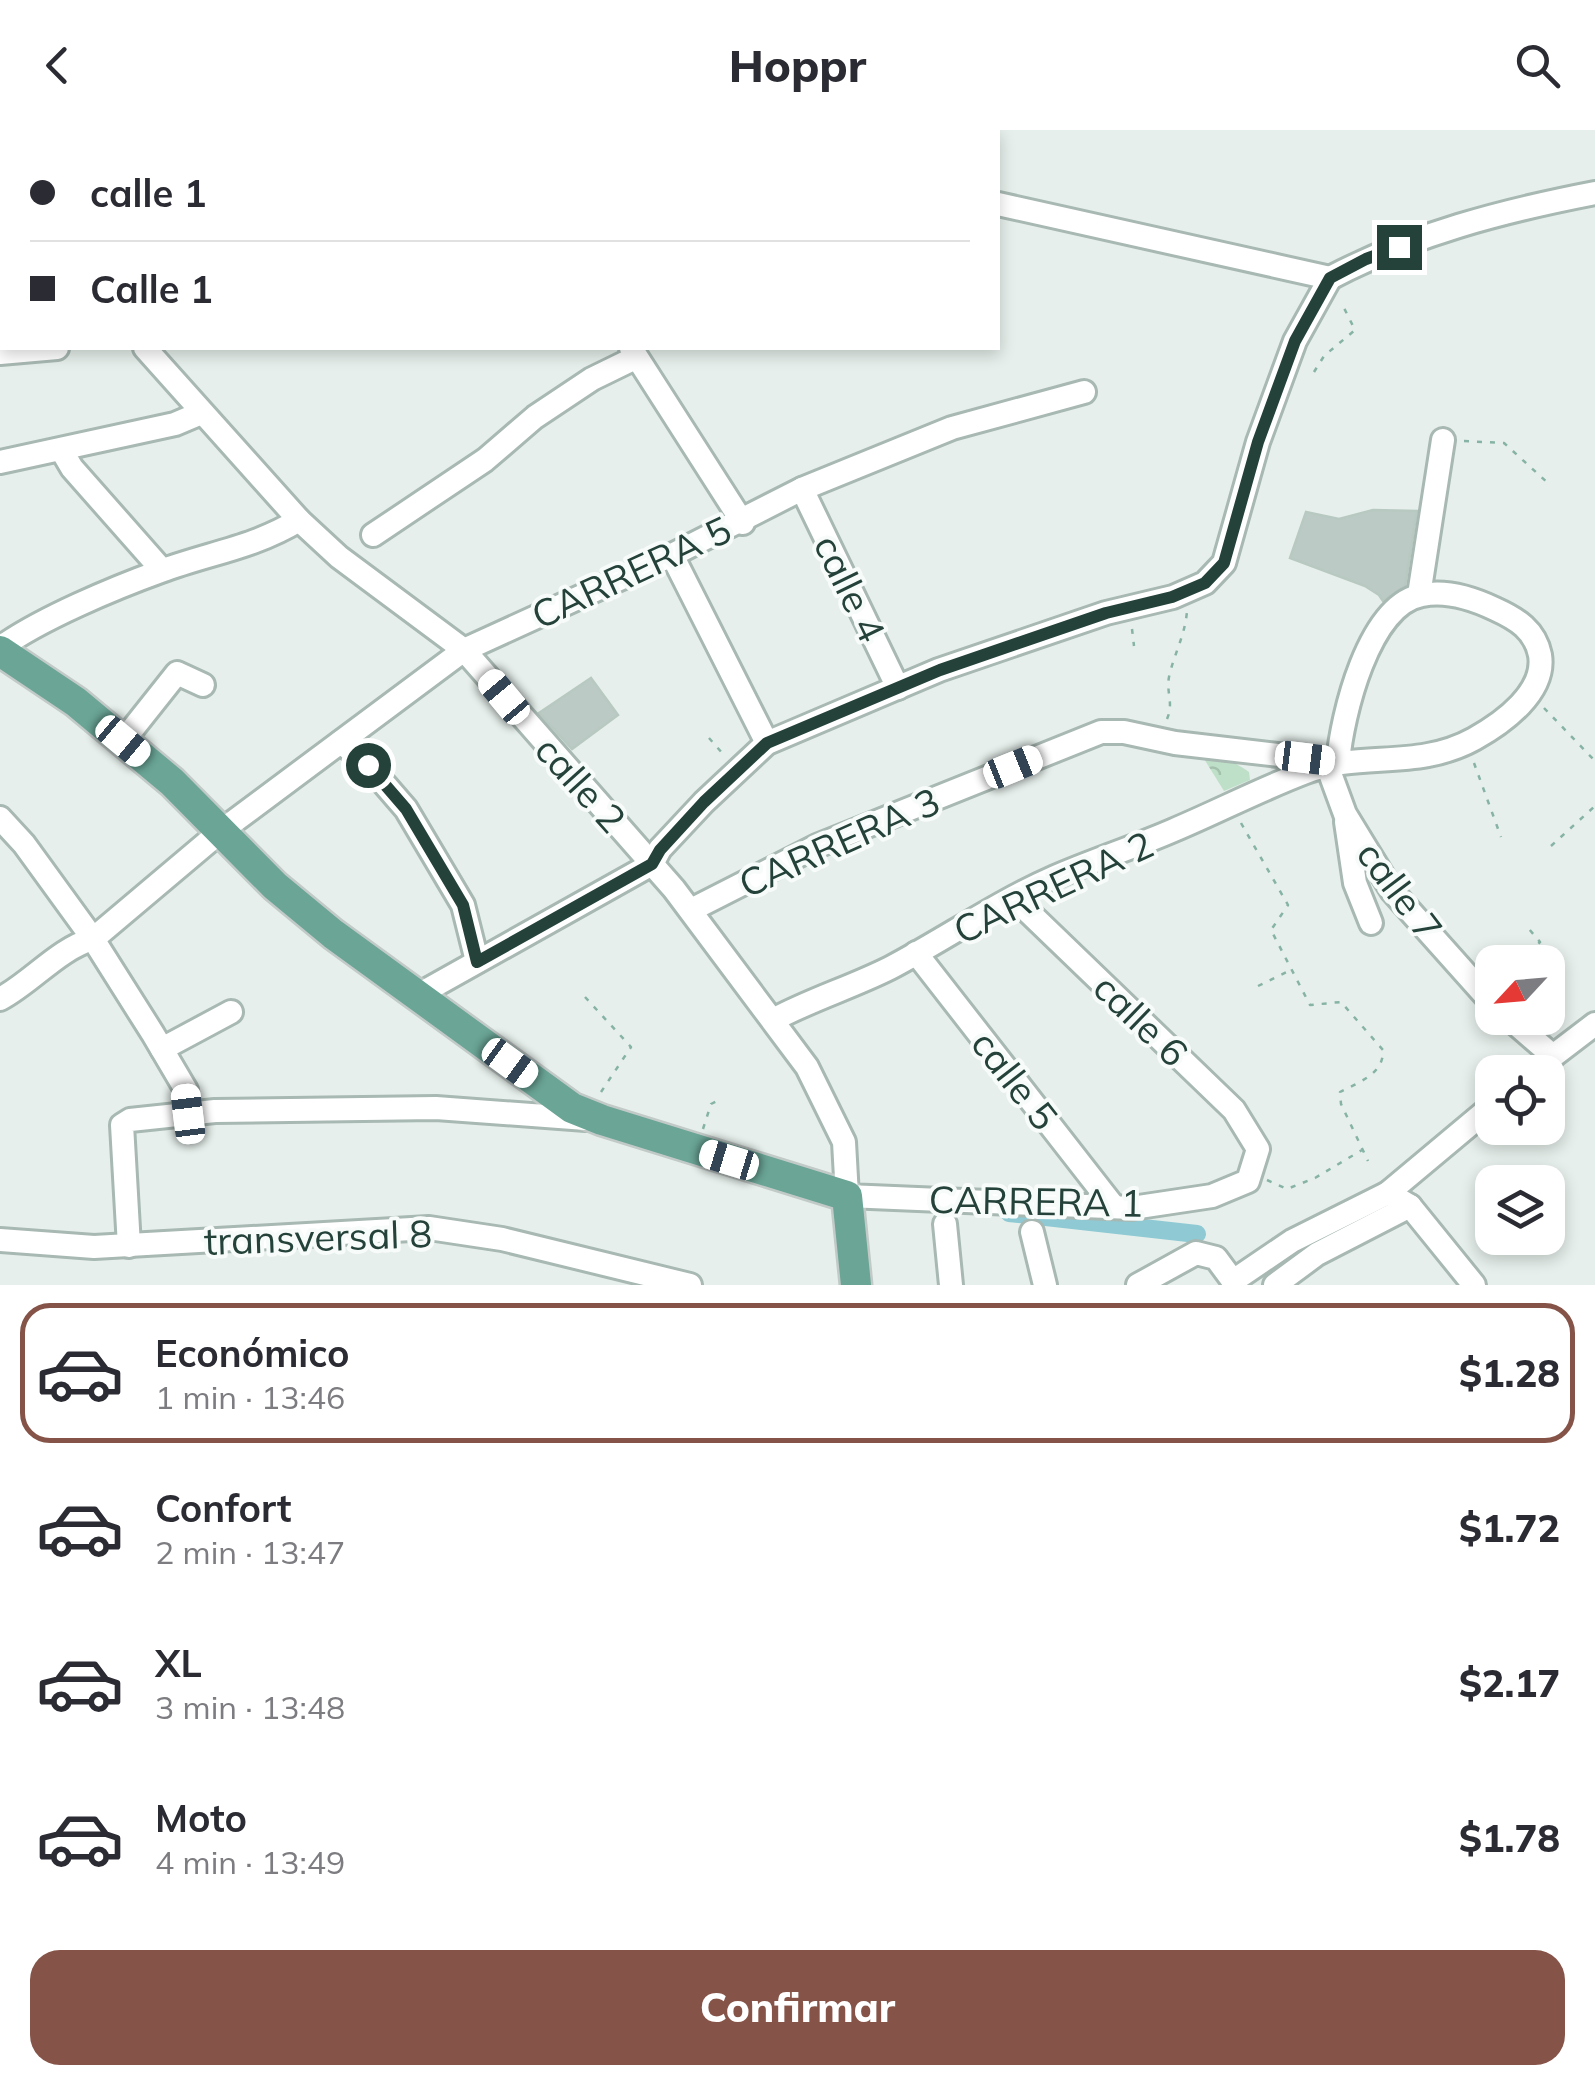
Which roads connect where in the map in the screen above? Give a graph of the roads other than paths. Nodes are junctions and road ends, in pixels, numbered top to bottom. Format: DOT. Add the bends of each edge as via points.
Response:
graph roads {
  1 [pos="1595,194"];
  2 [pos="1000,204"];
  3 [pos="1330,278"];
  4 [pos="34,350"];
  5 [pos="147,350"];
  6 [pos="633,352"];
  7 [pos="0,353"];
  8 [pos="1084,392"];
  9 [pos="201,413"];
  10 [pos="1442,440"];
  11 [pos="62,451"];
  12 [pos="0,462"];
  13 [pos="802,489"];
  14 [pos="299,520"];
  15 [pos="743,523"];
  16 [pos="374,534"];
  17 [pos="672,555"];
  18 [pos="162,570"];
  19 [pos="1418,595"];
  20 [pos="464,650"];
  21 [pos="5,661"];
  22 [pos="203,686"];
  23 [pos="898,688"];
  24 [pos="123,741"];
  25 [pos="341,742"];
  26 [pos="767,743"];
  27 [pos="1333,763"];
  28 [pos="1346,814"];
  29 [pos="0,818"];
  30 [pos="221,831"];
  31 [pos="652,864"];
  32 [pos="1015,899"];
  33 [pos="691,910"];
  34 [pos="1371,923"];
  35 [pos="92,940"];
  36 [pos="916,954"];
  37 [pos="477,962"];
  38 [pos="1475,985"];
  39 [pos="418,995"];
  40 [pos="0,999"];
  41 [pos="231,1012"];
  42 [pos="773,1020"];
  43 [pos="1595,1024"];
  44 [pos="1521,1035"];
  45 [pos="162,1049"];
  46 [pos="1537,1055"];
  47 [pos="1554,1055"];
  48 [pos="602,1106"];
  49 [pos="188,1114"];
  50 [pos="1475,1120"];
  51 [pos="1249,1176"];
  52 [pos="1388,1193"];
  53 [pos="848,1196"];
  54 [pos="1410,1206"];
  55 [pos="1114,1207"];
  56 [pos="945,1224"];
  57 [pos="1032,1232"];
  58 [pos="0,1240"];
  59 [pos="129,1246"];
  60 [pos="1231,1283"];
  61 [pos="690,1285"];
  62 [pos="856,1285"];
  63 [pos="952,1285"];
  64 [pos="1045,1285"];
  65 [pos="1138,1285"];
  66 [pos="1276,1285"];
  67 [pos="1474,1285"];
  1 -- 3 [label="street" via="1498,212"];
  2 -- 3 [label="street"];
  3 -- 23 [label="street" via="1295,341 1224,563 1205,583"];
  4 -- 7 [label="street"];
  5 -- 9 [label="street, calle 2"];
  6 -- 15 [label="street"];
  6 -- 16 [label="street"];
  8 -- 13 [label="street, CARRERA 5" via="952,428"];
  9 -- 11 [label="street"];
  9 -- 14 [label="street, calle 2"];
  10 -- 19 [label="street"];
  11 -- 12 [label="street"];
  11 -- 18 [label="street"];
  13 -- 17 [label="street, CARRERA 5"];
  13 -- 23 [label="street, calle 4"];
  14 -- 18 [label="street" via="228,553"];
  14 -- 20 [label="street, calle 2"];
  17 -- 20 [label="street, CARRERA 5"];
  17 -- 26 [label="street"];
  18 -- 21 [label="street" via="21,633"];
  19 -- 27 [label="street" via="1372,640"];
  19 -- 27 [label="street, CARRERA 2" via="1486,604 1529,630 1538,643 1537,682 1497,725 1466,743 1401,760"];
  20 -- 25 [label="street, CARRERA 5"];
  20 -- 31 [label="street, calle 2"];
  21 -- 24 [label="main road" via="76,702"];
  22 -- 24 [label="street" via="177,672"];
  23 -- 26 [label="street"];
  24 -- 30 [label="main road"];
  25 -- 30 [label="street, CARRERA 5"];
  25 -- 37 [label="street" via="406,809 463,905"];
  26 -- 31 [label="street"];
  27 -- 28 [label="street, calle 7"];
  27 -- 32 [label="street, CARRERA 2"];
  27 -- 33 [label="street, CARRERA 3" via="1101,732 817,846"];
  28 -- 34 [label="street" via="1355,883"];
  28 -- 38 [label="street, calle 7" via="1392,891"];
  29 -- 35 [label="street"];
  30 -- 35 [label="street, CARRERA 5"];
  30 -- 39 [label="main road" via="274,886"];
  31 -- 33 [label="street, calle 2"];
  31 -- 37 [label="street"];
  32 -- 36 [label="street, CARRERA 2"];
  32 -- 51 [label="street, calle 6" via="1234,1110 1258,1149"];
  33 -- 42 [label="street, calle 2"];
  35 -- 40 [label="street, CARRERA 5"];
  35 -- 45 [label="street"];
  36 -- 42 [label="street, CARRERA 2"];
  36 -- 55 [label="street, calle 5"];
  37 -- 39 [label="street"];
  39 -- 48 [label="main road" via="572,1108"];
  41 -- 45 [label="street"];
  42 -- 53 [label="street, calle 2" via="807,1066 844,1142"];
  43 -- 47 [label="street"];
  44 -- 46 [label="street"];
  45 -- 49 [label="street" via="186,1090"];
  48 -- 49 [label="street"];
  48 -- 53 [label="main road" via="696,1150"];
  49 -- 59 [label="street" via="122,1125"];
  50 -- 52 [label="street"];
  51 -- 55 [label="street, CARRERA 1" via="1212,1196"];
  52 -- 54 [label="street"];
  52 -- 60 [label="street" via="1292,1240"];
  53 -- 55 [label="street, CARRERA 1"];
  53 -- 62 [label="main road"];
  54 -- 66 [label="street" via="1317,1254"];
  54 -- 67 [label="street"];
  56 -- 63 [label="street"];
  57 -- 64 [label="street"];
  58 -- 59 [label="street, transversal 8"];
  59 -- 61 [label="street, transversal 8" via="429,1228"];
  60 -- 65 [label="street" via="1216,1258 1196,1253"];
}
